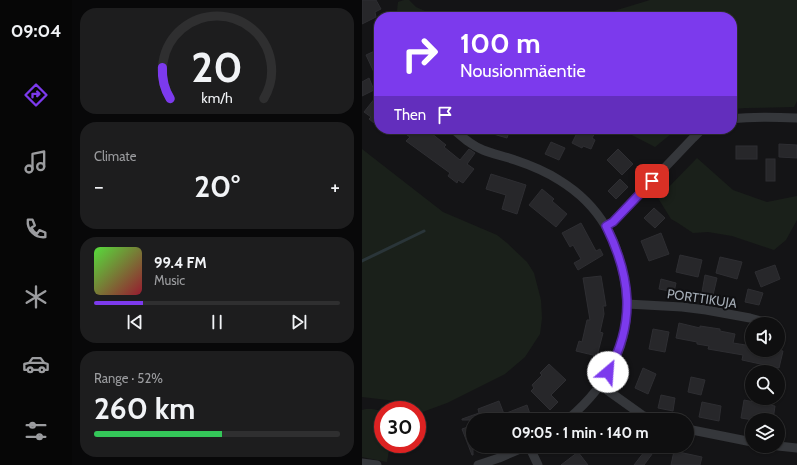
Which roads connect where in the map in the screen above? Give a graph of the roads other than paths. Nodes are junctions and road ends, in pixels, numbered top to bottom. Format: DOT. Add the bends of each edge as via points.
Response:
graph roads {
  1 [pos="797,118"];
  2 [pos="737,119"];
  3 [pos="459,134"];
  4 [pos="697,134"];
  5 [pos="606,226"];
  6 [pos="627,304"];
  7 [pos="745,317"];
  8 [pos="600,385"];
  9 [pos="575,413"];
  10 [pos="639,413"];
  11 [pos="694,430"];
  12 [pos="745,441"];
  13 [pos="785,447"];
  14 [pos="797,448"];
  15 [pos="511,453"];
  16 [pos="532,453"];
  17 [pos="362,463"];
  18 [pos="377,465"];
  19 [pos="478,465"];
  20 [pos="538,465"];
  1 -- 2 [label="street"];
  3 -- 5 [label="street" via="479,148 534,167 558,179 580,196"];
  4 -- 5 [label="street" via="613,222"];
  5 -- 6 [label="street" via="623,271"];
  6 -- 7 [label="street, PORTTIKUJA" via="682,307"];
  6 -- 8 [label="street" via="620,348"];
  8 -- 9 [label="street"];
  8 -- 10 [label="street"];
  11 -- 12 [label="street"];
  13 -- 14 [label="street"];
  15 -- 19 [label="street"];
  16 -- 20 [label="street"];
  17 -- 18 [label="street"];
}
